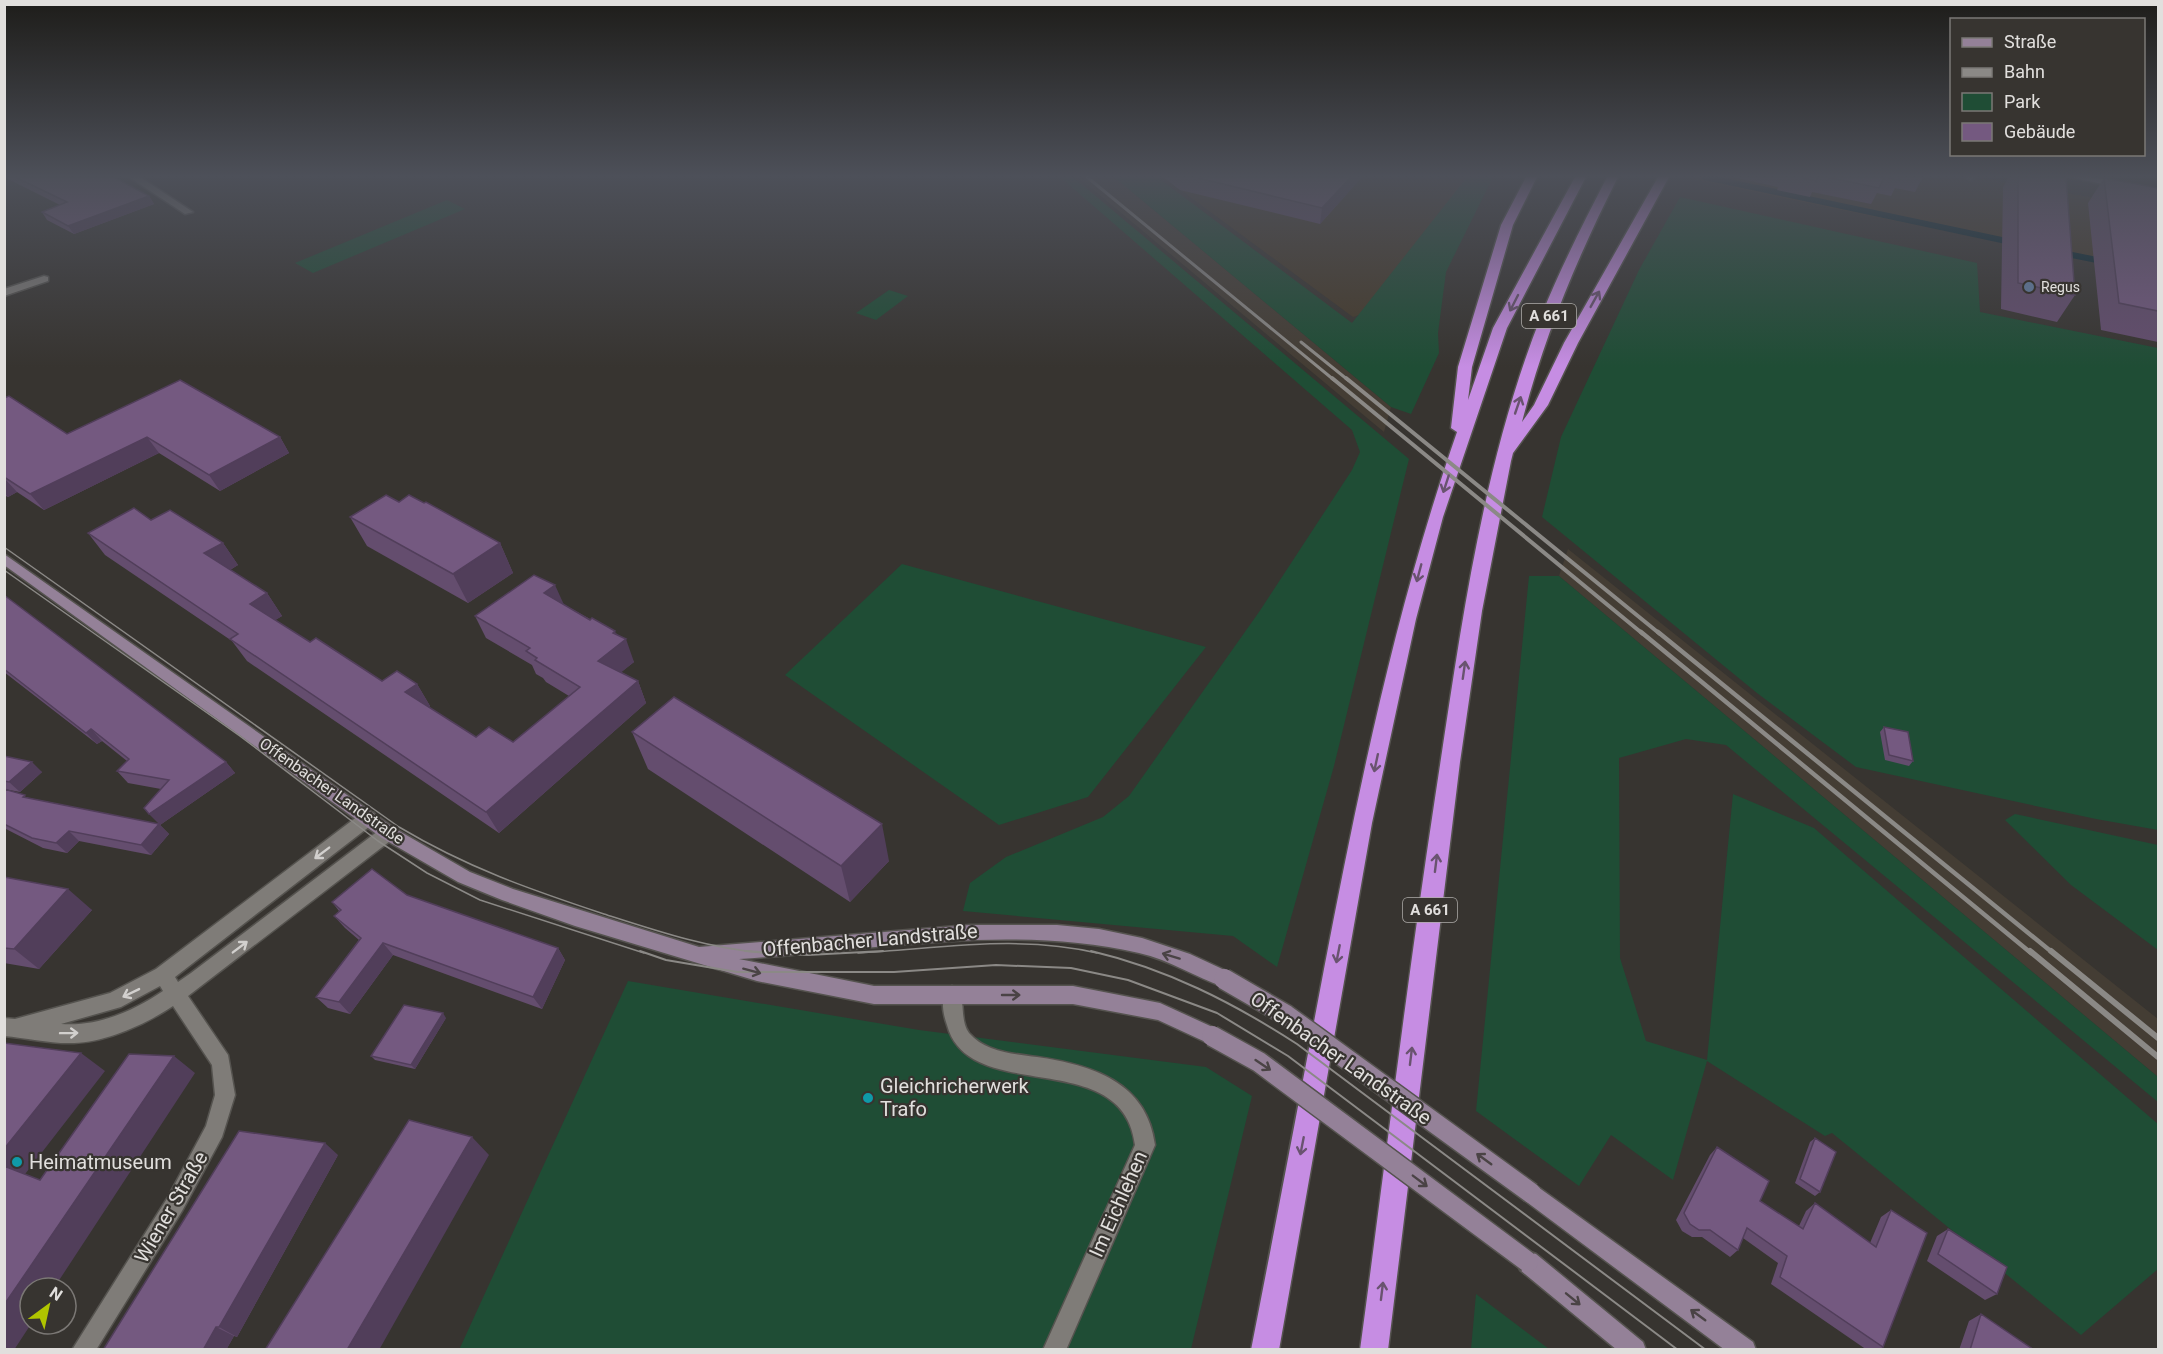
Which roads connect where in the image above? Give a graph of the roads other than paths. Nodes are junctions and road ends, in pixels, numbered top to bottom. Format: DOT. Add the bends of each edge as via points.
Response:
graph roads {
  1 [pos="1503,240"];
  2 [pos="1547,240"];
  3 [pos="1580,240"];
  4 [pos="1630,240"];
  5 [pos="44,279"];
  6 [pos="4,293"];
  7 [pos="1457,450"];
  8 [pos="1501,461"];
  9 [pos="4,558"];
  10 [pos="368,818"];
  11 [pos="388,833"];
  12 [pos="696,953"];
  13 [pos="163,975"];
  14 [pos="177,993"];
  15 [pos="952,995"];
  16 [pos="7,1028"];
  17 [pos="83,1350"];
  18 [pos="1054,1350"];
  19 [pos="1264,1350"];
  20 [pos="1374,1350"];
  21 [pos="1635,1350"];
  22 [pos="1745,1350"];
  1 -- 7 [label="highway, A 661" via="1465,367"];
  2 -- 7 [label="highway, A 661, one-way" via="1500,328"];
  8 -- 3 [label="highway, A 661, one-way" via="1515,411"];
  8 -- 4 [label="highway, A 661, one-way" via="1541,405 1599,290"];
  5 -- 6 [label="street"];
  7 -- 19 [label="highway, A 661, one-way" via="1407,619 1362,823"];
  20 -- 8 [label="highway, A 661, one-way" via="1438,842 1468,639"];
  9 -- 10 [label="main road, Offenbacher Landstraße"];
  10 -- 11 [label="main road, Offenbacher Landstraße"];
  10 -- 13 [label="street, one-way"];
  11 -- 12 [label="main road, Offenbacher Landstraße" via="464,877 508,895"];
  14 -- 11 [label="street, one-way"];
  12 -- 15 [label="main road, Offenbacher Landstraße, one-way" via="757,973 874,995"];
  22 -- 12 [label="main road, Offenbacher Landstraße, one-way, bridge" via="1286,1015 1179,958 1117,940 1055,931 930,934"];
  13 -- 14 [label="street, Wiener Straße"];
  13 -- 16 [label="street, one-way" via="105,1004"];
  16 -- 14 [label="street, one-way" via="90,1032 134,1017"];
  14 -- 17 [label="street, Wiener Straße" via="221,1062 225,1095 215,1130 175,1204"];
  15 -- 18 [label="street, Im Eichlehen" via="957,1028 975,1050 1000,1060 1088,1078 1122,1098 1144,1126 1145,1145"];
  15 -- 21 [label="main road, Offenbacher Landstraße, one-way, bridge" via="1073,994 1160,1012 1212,1036 1259,1062 1528,1262"];
}
